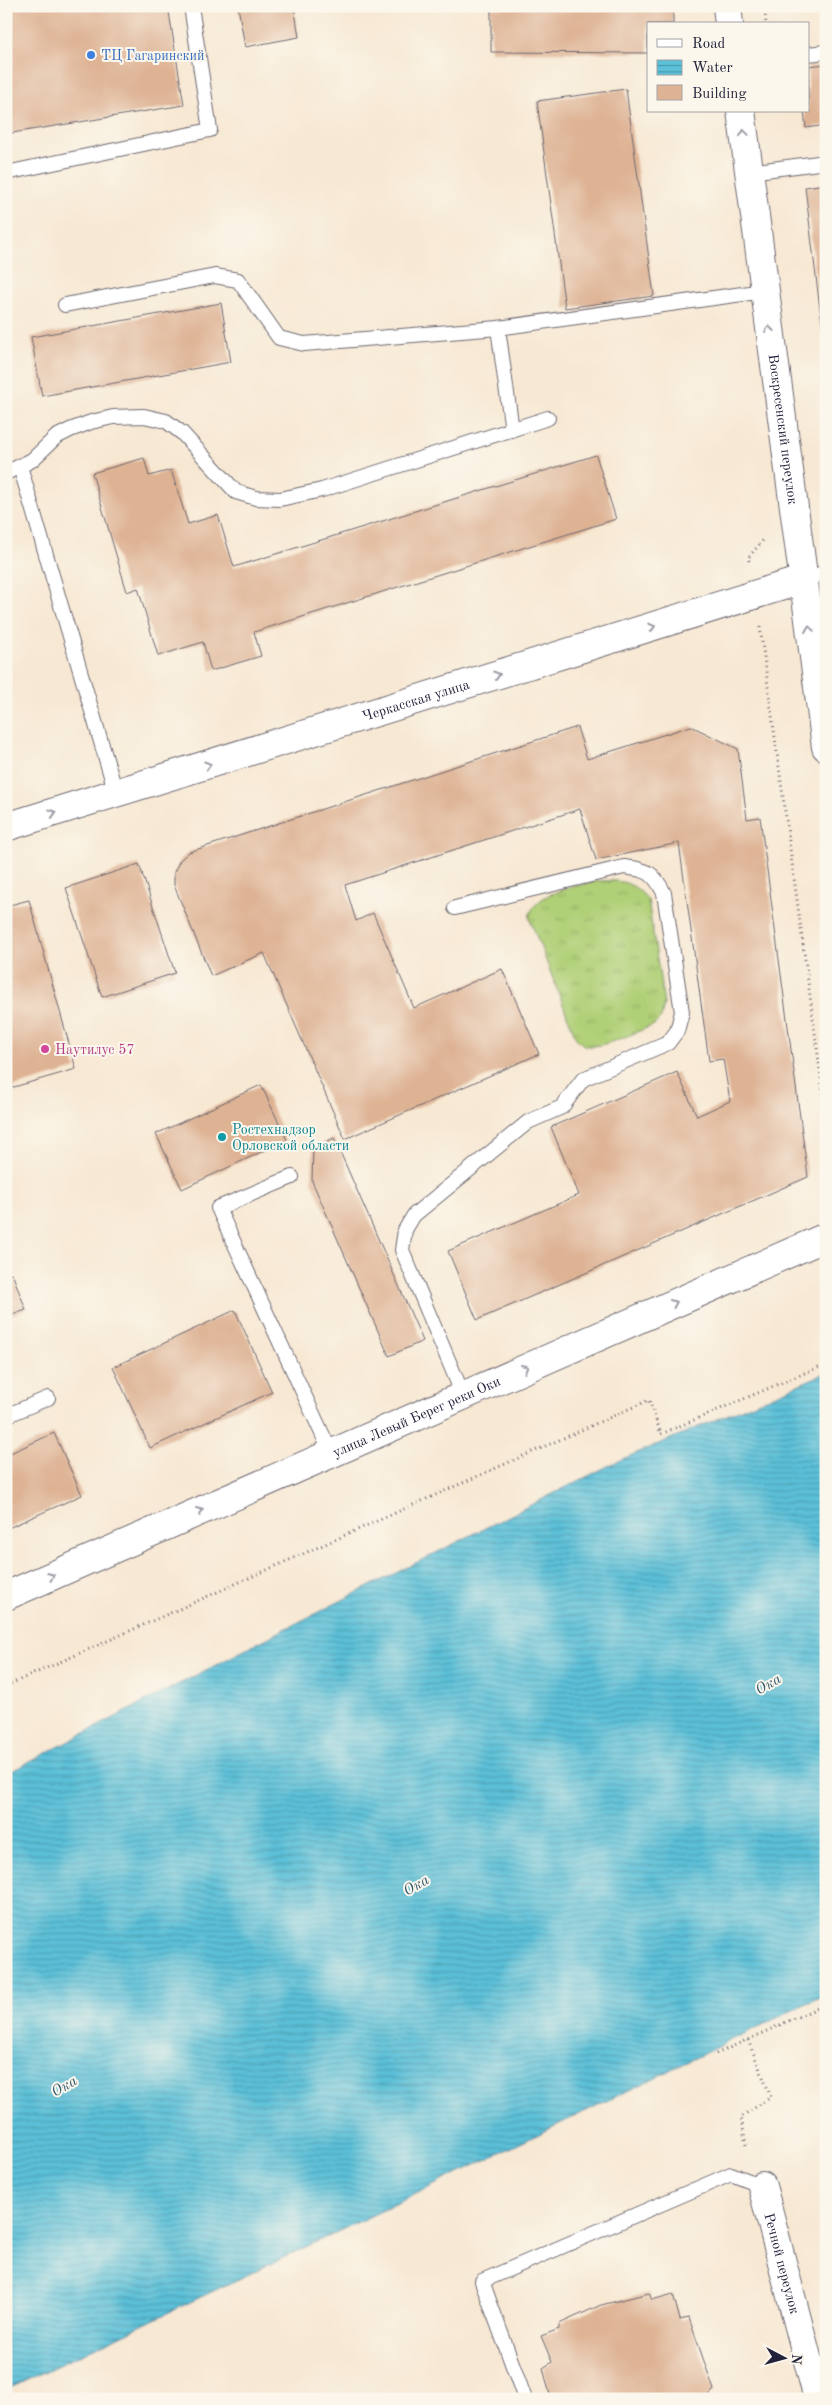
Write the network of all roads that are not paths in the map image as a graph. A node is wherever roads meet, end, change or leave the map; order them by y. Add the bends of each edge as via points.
1 (192, 6) edge
2 (727, 6) edge
3 (729, 22) edge
4 (826, 52) edge
5 (810, 54) edge
6 (741, 112) edge
7 (826, 162) edge
8 (749, 172) junction
9 (6, 173) edge
10 (764, 291) junction
11 (65, 305) dead end
12 (498, 328) junction
13 (548, 418) dead end
14 (512, 430) junction
15 (20, 466) junction
16 (6, 474) edge
17 (814, 576) edge
18 (826, 747) edge
19 (116, 794) junction
20 (6, 827) edge
21 (455, 908) dead end
22 (292, 1177) dead end
23 (826, 1237) edge
24 (463, 1395) junction
25 (48, 1398) dead end
26 (6, 1416) edge
27 (330, 1454) junction
28 (6, 1596) edge
29 (762, 2186) joint
30 (525, 2399) edge
31 (818, 2399) edge

1 - 9 lane via 210,130
2 - 3 street
4 - 5 lane
8 -> 6 street, Воскресенский переулок
7 - 8 lane
8 - 10 street, Воскресенский переулок
10 - 12 lane
17 -> 10 street, Воскресенский переулок
11 - 12 lane via 215,276 238,280 278,338 304,344
12 - 14 lane
13 - 14 lane
14 - 15 lane via 322,490 280,499 256,498 236,492 182,433 166,421 144,416 113,417 70,430
15 - 16 lane
15 - 19 lane
18 -> 17 street, Воскресенский переулок
19 -> 17 street, Черкасская улица
20 -> 19 street, Черкасская улица
21 - 24 lane via 624,867 642,870 656,877 664,893 682,1012 677,1031 668,1043 583,1079 562,1106 528,1122 414,1215 404,1230 402,1250
22 - 27 lane via 218,1208
24 -> 23 street, улица Левый Берег реки Оки
24 - 27 street, улица Левый Берег реки Оки
25 - 26 lane
28 -> 27 street, улица Левый Берег реки Оки
29 - 30 lane via 731,2174 482,2281
29 - 31 street, Речной переулок

